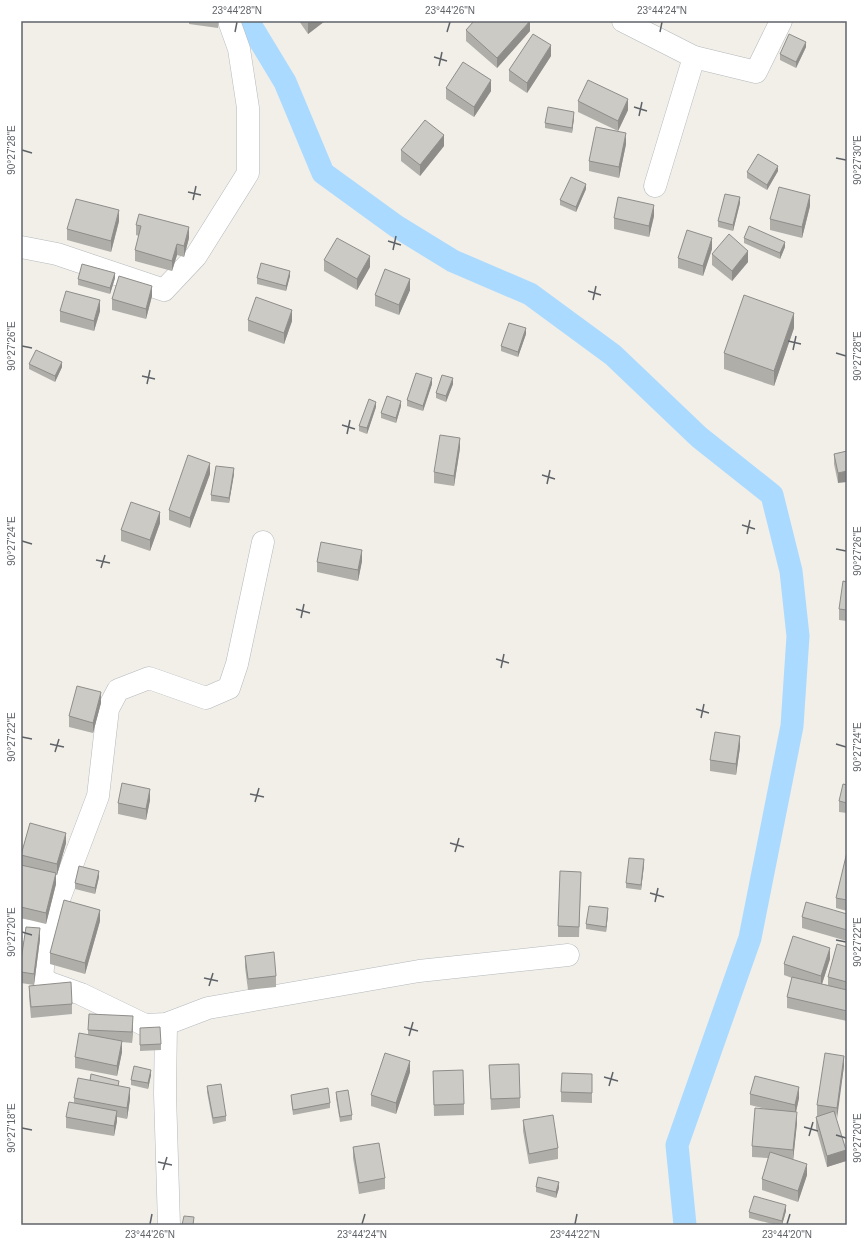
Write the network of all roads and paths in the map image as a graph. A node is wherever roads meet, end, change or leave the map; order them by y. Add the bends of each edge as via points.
1 (229, 21) edge
2 (623, 21) edge
3 (781, 21) edge
4 (694, 57) junction
5 (655, 186) dead end
6 (21, 247) edge
7 (263, 542) dead end
8 (21, 930) edge
9 (47, 931) junction
10 (568, 956) dead end
11 (166, 1024) junction
12 (169, 1225) edge

1 - 6 street via 239,49 248,108 248,173 196,256 164,290 57,254
2 - 4 street
3 - 4 street via 756,72
4 - 5 street
7 - 9 street via 237,664 229,688 206,698 149,678 118,690 108,708 98,796
8 - 9 street
9 - 11 street via 42,977 50,983 81,994 145,1025
10 - 11 street via 411,972 208,1008
11 - 12 street via 165,1094

